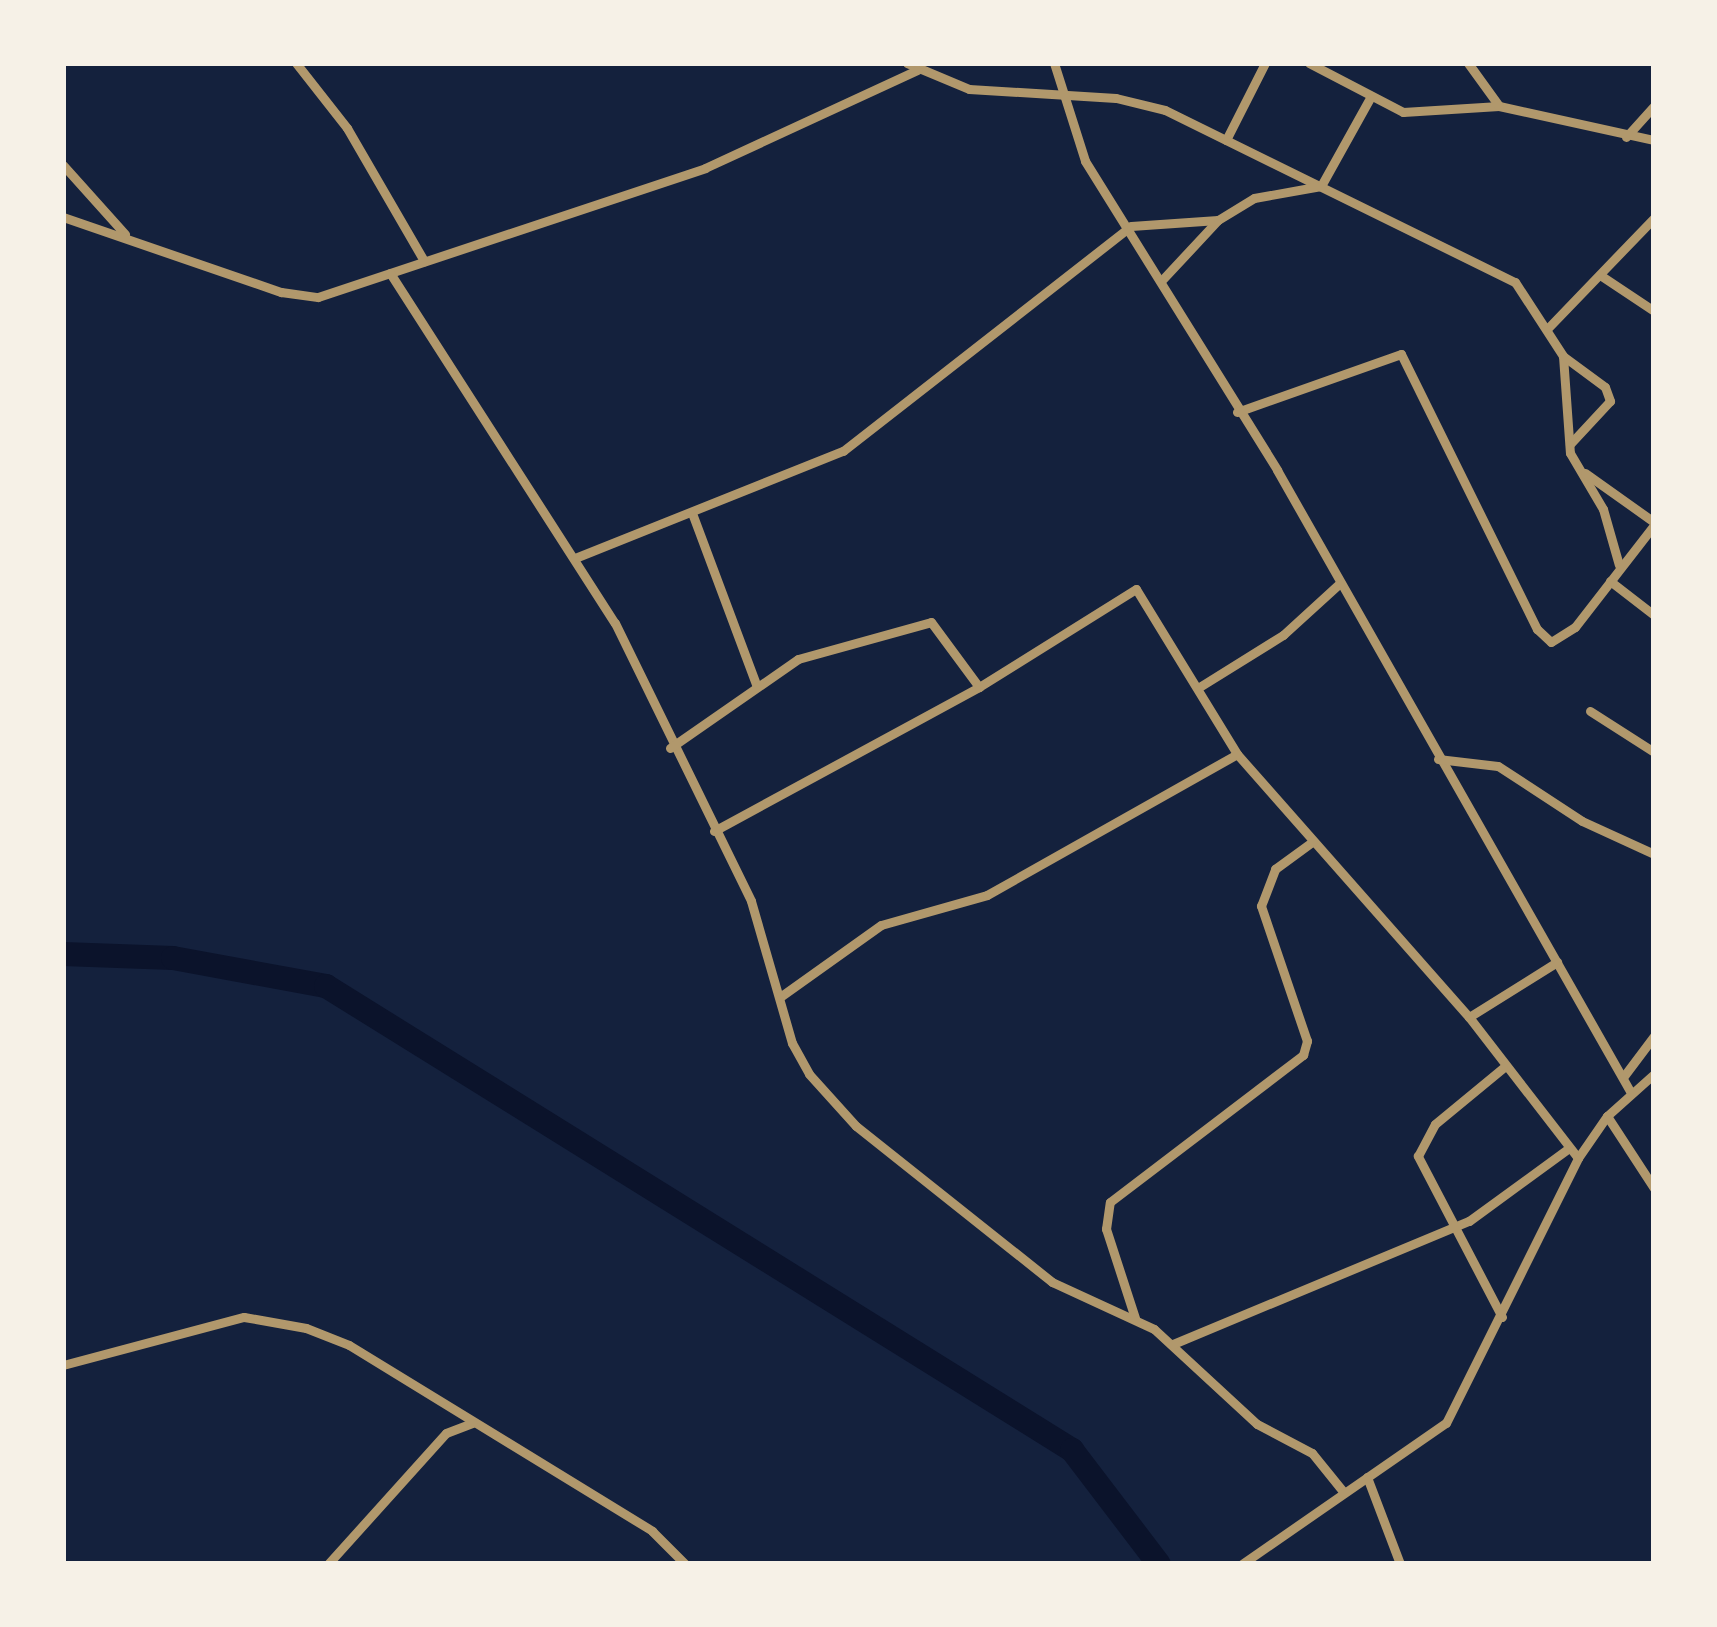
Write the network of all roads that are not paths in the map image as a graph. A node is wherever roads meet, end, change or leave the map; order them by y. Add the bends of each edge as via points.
1 (296, 63) edge
2 (1054, 63) edge
3 (1265, 63) edge
4 (1309, 63) edge
5 (1468, 63) edge
6 (912, 66) edge
7 (1370, 98) junction
8 (1060, 99) junction
9 (1499, 106) junction
10 (1654, 106) edge
11 (1626, 137) junction
12 (1226, 140) junction
13 (1654, 140) edge
14 (63, 165) edge
15 (1322, 185) junction
16 (63, 217) edge
17 (1654, 218) edge
18 (1218, 220) junction
19 (1130, 226) junction
20 (124, 234) junction
21 (424, 261) junction
22 (390, 273) junction
23 (1600, 274) junction
24 (1162, 280) junction
25 (1654, 311) edge
26 (1548, 328) junction
27 (1563, 356) junction
28 (1238, 412) junction
29 (1570, 444) junction
30 (1580, 470) junction
31 (692, 513) junction
32 (1654, 524) edge
33 (575, 558) junction
34 (1619, 565) junction
35 (1610, 581) junction
36 (1340, 584) junction
37 (1654, 615) edge
38 (755, 684) junction
39 (1201, 686) junction
40 (979, 687) junction
41 (1591, 711) dead end
42 (670, 748) junction
43 (1654, 752) edge
44 (1237, 754) junction
45 (1438, 759) junction
46 (714, 831) junction
47 (1312, 842) junction
48 (1654, 854) edge
49 (1557, 962) junction
50 (780, 997) junction
51 (1469, 1017) junction
52 (1654, 1036) edge
53 (1503, 1068) junction
54 (1654, 1074) edge
55 (1624, 1076) junction
56 (1631, 1093) junction
57 (1607, 1116) junction
58 (1569, 1148) junction
59 (1578, 1159) junction
60 (1654, 1188) edge
61 (1453, 1228) junction
62 (1502, 1317) junction
63 (1135, 1318) junction
64 (1173, 1344) junction
65 (63, 1365) edge
66 (472, 1423) junction
67 (1367, 1477) junction
68 (1342, 1490) junction
69 (328, 1564) edge
70 (685, 1564) edge
71 (1242, 1564) edge
72 (1400, 1564) edge

1 - 21 street via 347,128
2 - 8 street
3 - 12 street
4 - 7 street
5 - 9 street
6 - 8 street via 969,89
6 - 21 street via 705,168
7 - 9 street via 1427,114
7 - 15 street
8 - 12 street via 1138,102
8 - 19 street via 1085,161
9 - 11 street
10 - 11 street
11 - 13 street
12 - 15 street
14 - 20 street
15 - 18 street via 1254,198
15 - 26 street via 1514,282
16 - 20 street
17 - 23 street
18 - 19 street
18 - 24 street
19 - 24 street
19 - 31 street via 843,452
20 - 22 street via 281,292 318,297
21 - 22 street
22 - 33 street
23 - 25 street
23 - 26 street
24 - 28 street
26 - 27 street
27 - 29 street
27 - 29 street via 1605,386 1610,401
28 - 35 street via 1401,354 1543,637 1563,640
28 - 36 street
29 - 30 street
30 - 32 street
30 - 34 street via 1603,509
31 - 33 street
31 - 38 street
32 - 34 street
33 - 42 street via 615,623
34 - 35 street
35 - 37 street
36 - 39 street via 1283,635
36 - 45 street
38 - 40 street via 814,654 932,622
38 - 42 street
39 - 40 street via 1136,589
39 - 44 street
40 - 46 street
41 - 43 street
42 - 46 street
44 - 47 street
44 - 50 street via 987,895 881,925
45 - 48 street via 1498,766 1582,821
45 - 49 street
46 - 50 street via 751,901
47 - 51 street
47 - 63 street via 1275,869 1261,906 1301,1022 1304,1054 1110,1202 1106,1229
49 - 51 street
49 - 55 street
50 - 63 street via 809,1074 856,1126 1052,1282
51 - 53 street
52 - 55 street
53 - 58 street
53 - 61 street via 1423,1138 1423,1173
54 - 56 street
55 - 56 street
56 - 57 street
57 - 59 street
57 - 60 street
58 - 59 street
58 - 61 street via 1502,1202
59 - 62 street
61 - 62 street
61 - 64 street
62 - 67 street via 1446,1423 1422,1447
63 - 64 street
64 - 68 street via 1257,1424 1312,1453
65 - 66 street via 271,1318 350,1345
66 - 69 street via 446,1433
66 - 70 street via 652,1532
67 - 68 street
67 - 72 street
68 - 71 street

